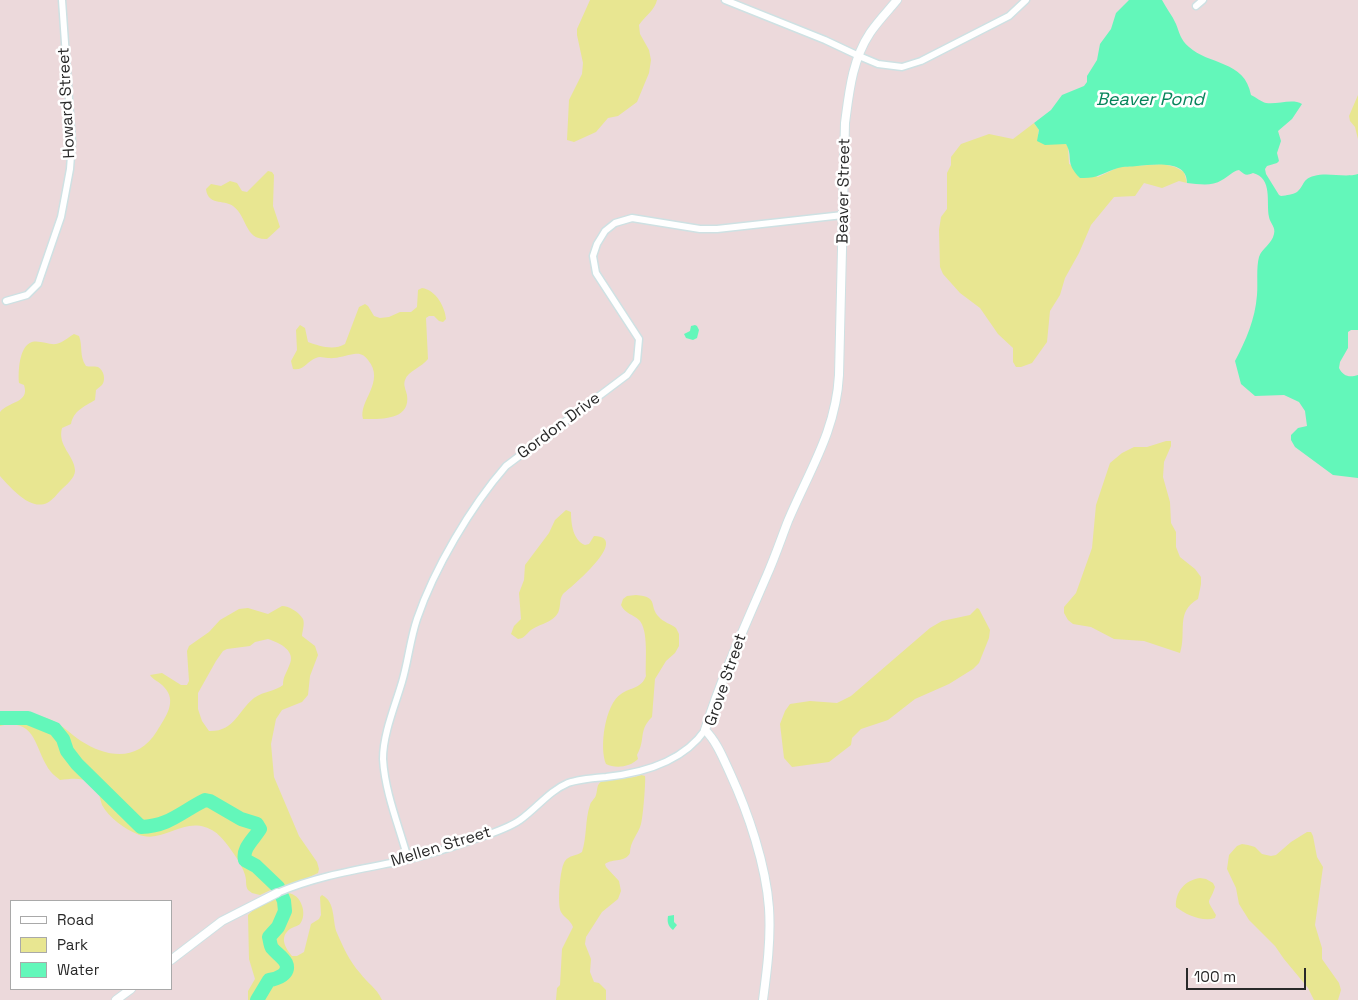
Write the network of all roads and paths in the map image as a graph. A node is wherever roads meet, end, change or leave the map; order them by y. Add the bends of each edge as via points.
1 (62, 0) edge
2 (725, 0) edge
3 (897, 0) edge
4 (1026, 0) edge
5 (1203, 0) edge
6 (1196, 6) dead end
7 (858, 56) junction
8 (843, 215) junction
9 (6, 301) dead end
10 (838, 395) joint
11 (705, 730) junction
12 (408, 859) junction
13 (280, 891) joint
14 (172, 959) edge
15 (131, 990) edge
16 (116, 1000) edge
17 (763, 1000) edge

1 - 9 street, Howard Street via 72,142 66,196 38,284 27,295
2 - 7 street
3 - 7 street, Beaver Street via 868,36
4 - 7 street via 1009,16 921,61 902,67 878,64
5 - 6 street
7 - 8 street, Beaver Street via 850,82 845,124
8 - 10 street, Beaver Street
8 - 12 street, Gordon Drive via 718,229 632,218 605,230 593,256 596,273 639,339 636,361 627,374 506,466 493,480 428,589 389,721 383,758 386,786
10 - 11 street, Grove Street via 827,435 730,660
11 - 12 street, Mellen Street via 688,750 660,765 567,784 510,826
11 - 17 street, Grove Street via 713,738 739,793 763,873 769,933
12 - 13 street, Mellen Street via 345,871
13 - 14 street, Mellen Street via 222,921
15 - 16 street

